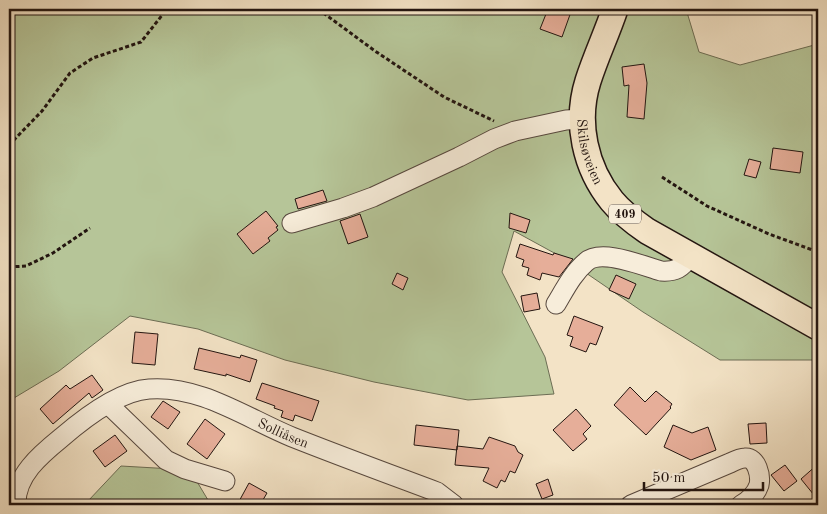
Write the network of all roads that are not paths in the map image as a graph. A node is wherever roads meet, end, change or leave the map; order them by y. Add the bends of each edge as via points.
1 (615, 9) edge
2 (582, 119) junction
3 (292, 223) dead end
4 (690, 256) junction
5 (556, 304) dead end
6 (818, 327) edge
7 (108, 404) junction
8 (225, 481) dead end
9 (16, 505) edge
10 (454, 505) edge
11 (631, 505) edge
12 (740, 505) edge

1 - 2 main road, Skilsøveien / 409 via 588,82
2 - 3 street via 515,131 373,197
2 - 4 main road, Skilsøveien / 409 via 585,148 596,178 612,201 646,231
4 - 5 street via 682,267 669,271 607,256 587,260
4 - 6 main road, Skilsøveien / 409
7 - 8 street via 166,460
7 - 9 street, Solliåsen via 48,448 20,483
7 - 10 street, Solliåsen via 132,392 149,389 176,390 212,400 291,436 437,492
11 - 12 street via 730,462 752,459 756,464 759,485 753,495

